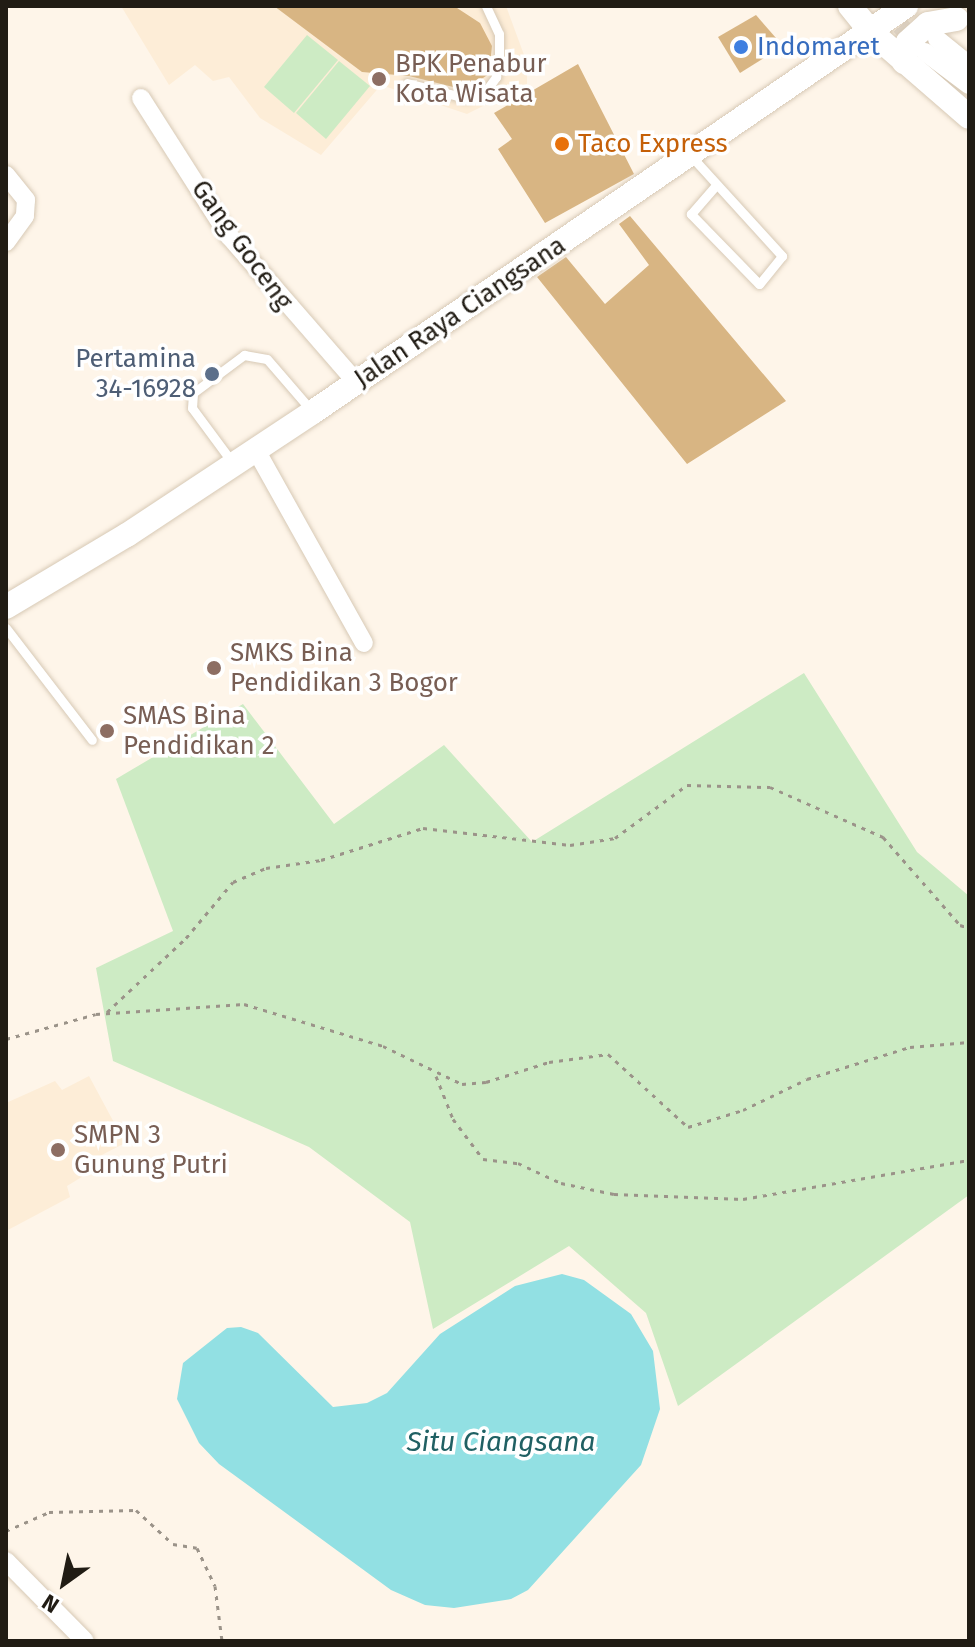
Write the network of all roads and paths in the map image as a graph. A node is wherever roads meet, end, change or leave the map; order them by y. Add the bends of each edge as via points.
1 (486, 6) edge
2 (850, 6) edge
3 (906, 6) edge
4 (956, 18) edge
5 (871, 32) junction
6 (922, 51) junction
7 (969, 65) edge
8 (407, 83) dead end
9 (969, 85) edge
10 (141, 98) dead end
11 (969, 117) edge
12 (692, 157) junction
13 (6, 175) edge
14 (716, 185) junction
15 (6, 242) edge
16 (356, 382) junction
17 (313, 412) junction
18 (256, 450) junction
19 (234, 465) junction
20 (6, 607) edge
21 (6, 628) edge
22 (364, 643) dead end
23 (92, 740) dead end
24 (969, 928) edge
25 (105, 1014) junction
26 (6, 1039) edge
27 (969, 1042) edge
28 (436, 1075) junction
29 (969, 1160) edge
30 (6, 1531) edge
31 (6, 1561) edge
32 (85, 1641) edge
33 (222, 1641) edge

1 - 8 lane via 499,34 496,77 488,88 466,98
2 - 5 main road
3 - 5 main road, Jalan Raya Ciangsana
4 - 6 main road via 928,24 908,42
5 - 6 main road
5 - 12 main road, Jalan Raya Ciangsana
6 - 7 street
6 - 9 street
6 - 11 main road
10 - 16 street, Gang Goceng via 229,236
12 - 14 lane
12 - 16 main road, Jalan Raya Ciangsana
13 - 15 street via 26,200 25,216
14 - 14 lane via 782,256 759,284 691,214
16 - 17 main road, Jalan Raya Ciangsana
17 - 18 main road, Jalan Raya Ciangsana
17 - 19 lane via 267,359 244,355 193,393 192,408
18 - 19 main road, Jalan Raya Ciangsana
18 - 22 street
19 - 20 main road, Jalan Raya Ciangsana
21 - 23 lane
24 - 25 path via 960,925 883,837 770,787 687,785 615,838 570,845 423,828 321,860 266,868 233,882 186,938
25 - 26 path
25 - 28 path via 244,1004 383,1046
27 - 28 path via 910,1047 807,1079 743,1110 688,1127 608,1054 549,1062 486,1082 462,1084
28 - 29 path via 453,1119 483,1159 518,1163 561,1183 614,1194 743,1199
30 - 33 path via 49,1512 136,1510 173,1544 197,1548 215,1586
31 - 32 street

